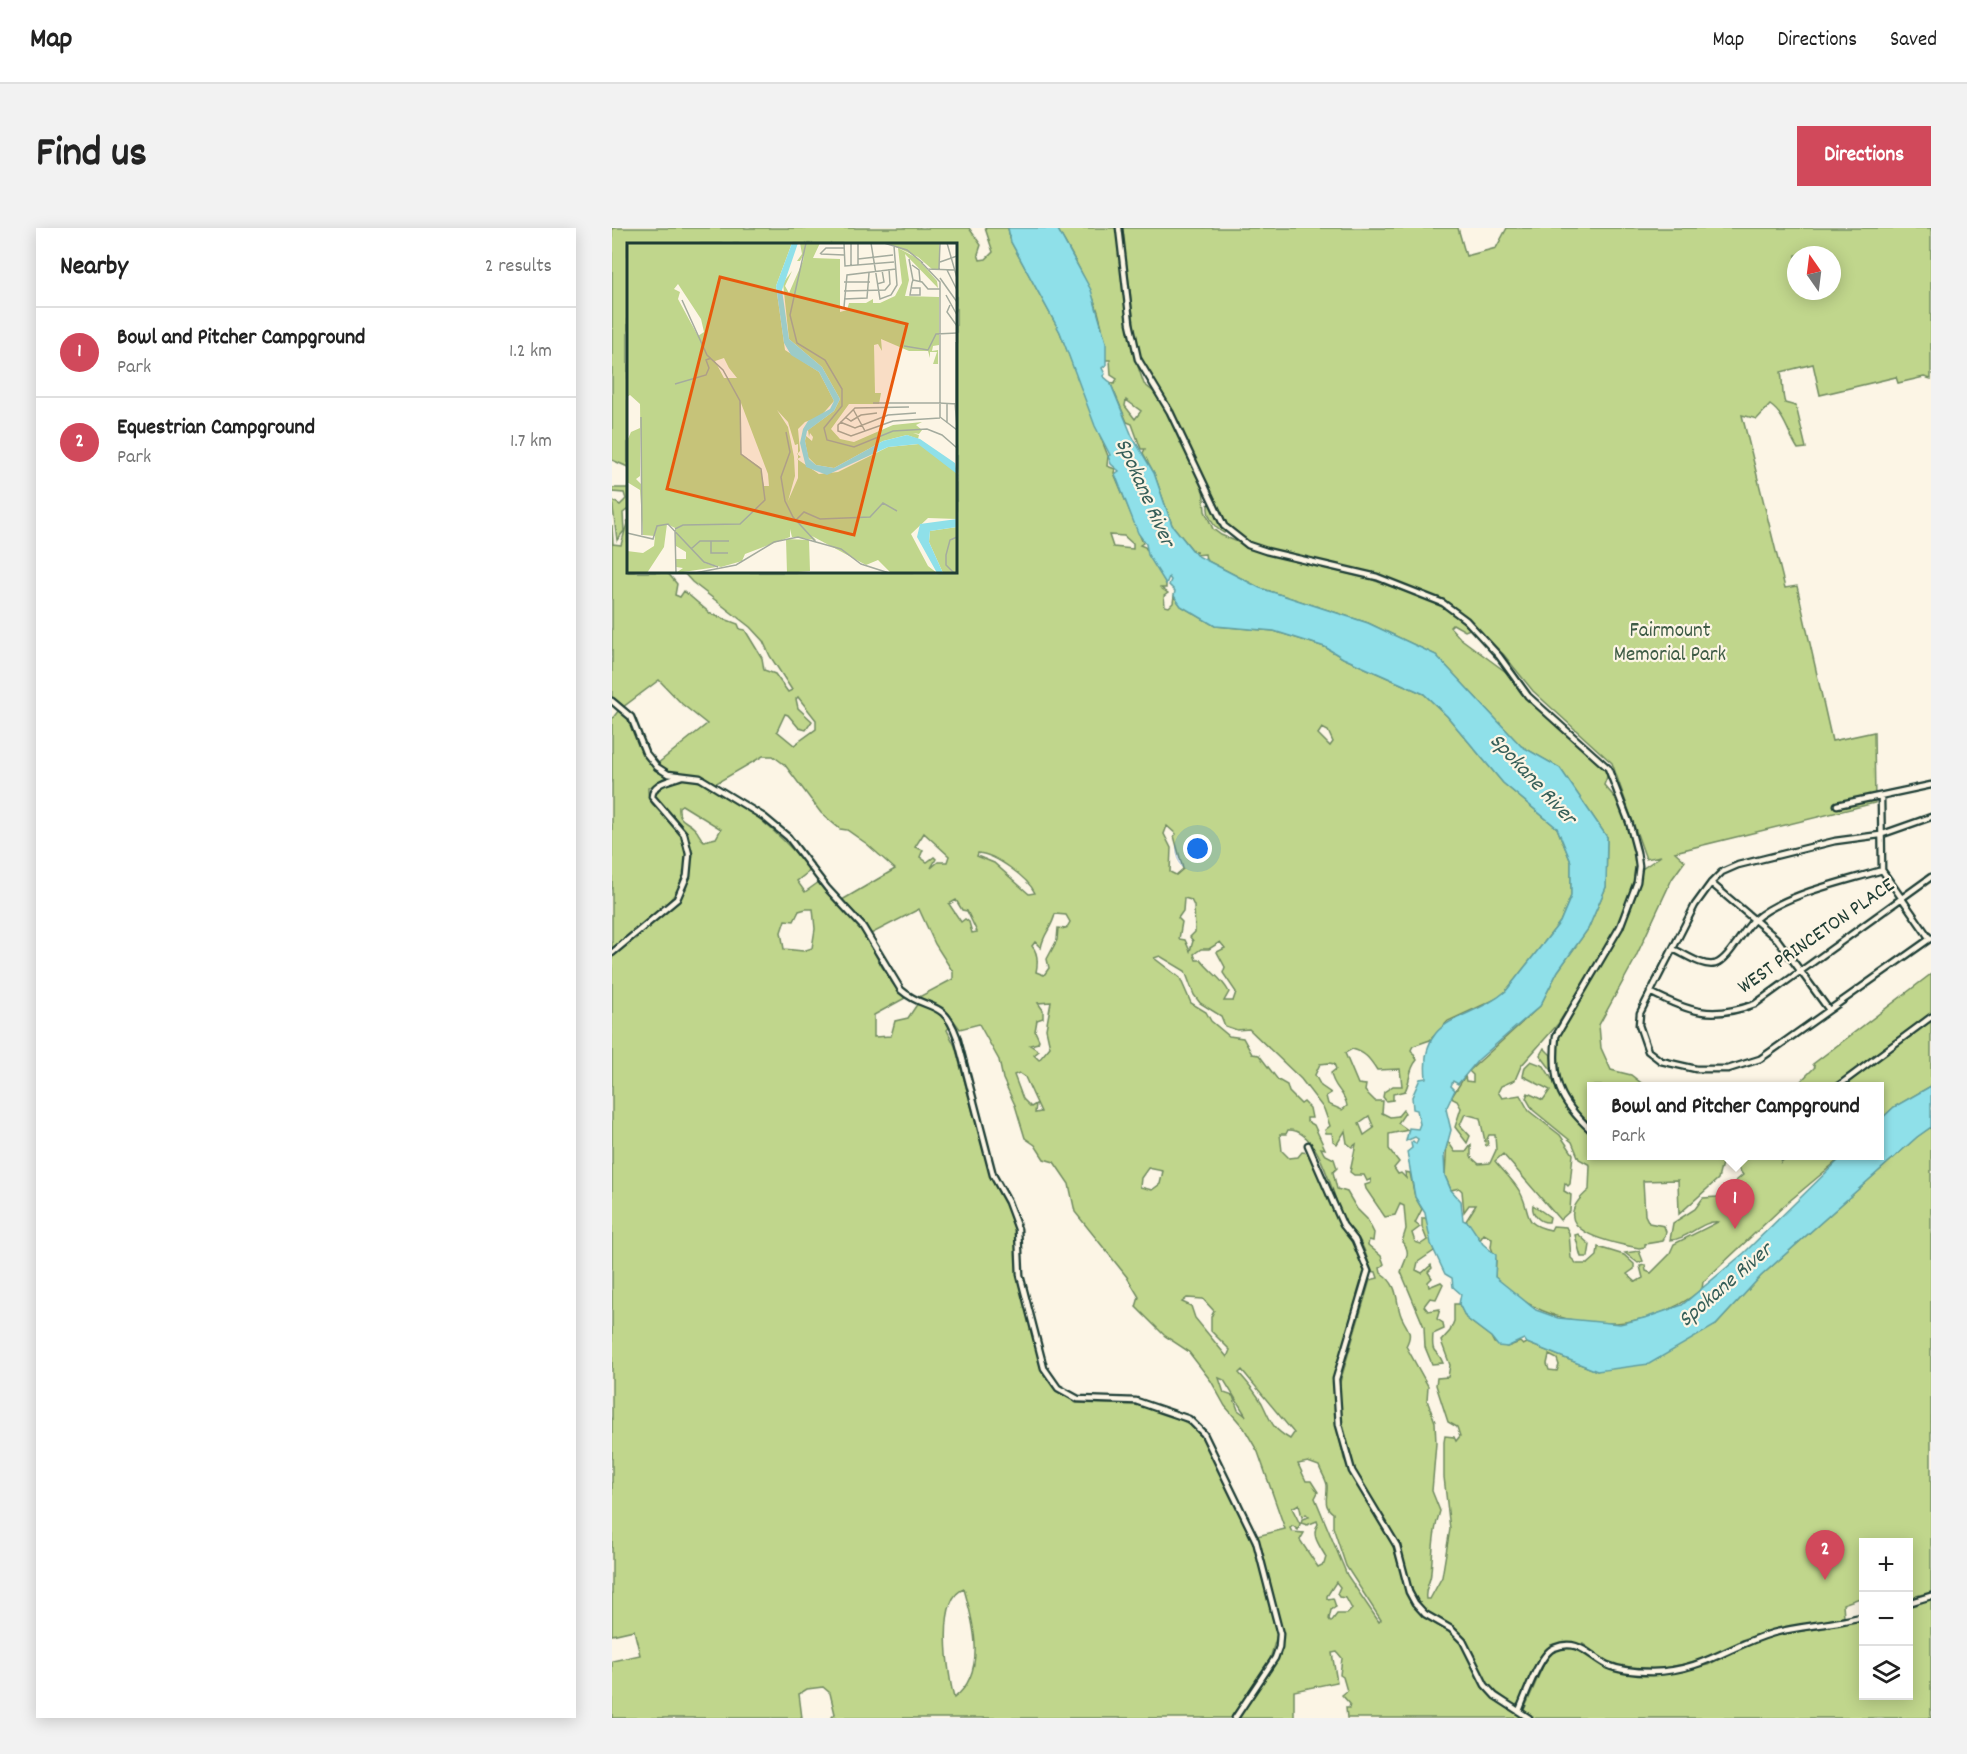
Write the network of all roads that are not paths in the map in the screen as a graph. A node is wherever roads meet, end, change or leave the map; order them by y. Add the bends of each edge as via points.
1 (1119, 228) edge
2 (612, 701) edge
3 (683, 776) junction
4 (1931, 786) edge
5 (1881, 797) junction
6 (1838, 805) dead end
7 (1931, 817) edge
8 (1880, 835) junction
9 (1882, 870) junction
10 (1931, 877) edge
11 (1711, 883) junction
12 (1901, 899) junction
13 (1755, 919) junction
14 (1930, 938) edge
15 (1673, 948) junction
16 (612, 953) edge
17 (1800, 971) junction
18 (1650, 992) junction
19 (1829, 1010) junction
20 (1931, 1017) edge
21 (1843, 1082) edge
22 (1587, 1127) edge
23 (1308, 1145) dead end
24 (1931, 1596) edge
25 (1913, 1601) edge
26 (1859, 1617) edge
27 (1519, 1711) junction
28 (1235, 1718) edge
29 (1529, 1718) edge

1 - 22 street via 1138,359 1170,412 1224,526 1257,548 1377,577 1443,603 1466,620 1499,656 1528,696 1608,768 1634,842 1639,866 1637,882 1620,927 1560,1029 1554,1056 1555,1077 1563,1099
2 - 3 street via 631,717 645,752 657,767 668,774
3 - 16 street via 657,784 652,797 675,822 688,845 684,888 664,912
3 - 28 street via 700,778 718,788 788,837 863,927 901,990 941,1009 953,1025 993,1175 1018,1229 1020,1275 1044,1368 1058,1388 1078,1399 1136,1401 1189,1419 1204,1434 1256,1541 1280,1634 1275,1658
4 - 5 street
5 - 6 street
5 - 8 street
7 - 8 street
8 - 9 street
8 - 11 street via 1835,841 1738,865 1722,872
9 - 12 street
9 - 13 street via 1784,903
10 - 12 street, WEST PRINCETON PLACE
11 - 13 street
11 - 15 street
12 - 14 street
12 - 17 street, WEST PRINCETON PLACE
13 - 15 street via 1728,955 1717,963 1703,963
13 - 17 street via 1777,939
14 - 19 street
15 - 18 street
17 - 18 street, WEST PRINCETON PLACE via 1755,1004 1734,1012 1689,1010
17 - 19 street
18 - 19 street via 1639,1025 1648,1051 1661,1061 1696,1069 1728,1069 1760,1059
20 - 21 street
23 - 27 street via 1368,1271 1336,1379 1339,1425 1348,1461 1397,1546 1415,1603 1463,1641 1485,1685
24 - 25 street
26 - 27 street via 1746,1641 1707,1662 1679,1670 1626,1671 1606,1664 1580,1646 1560,1646 1550,1649 1543,1658
27 - 29 street

